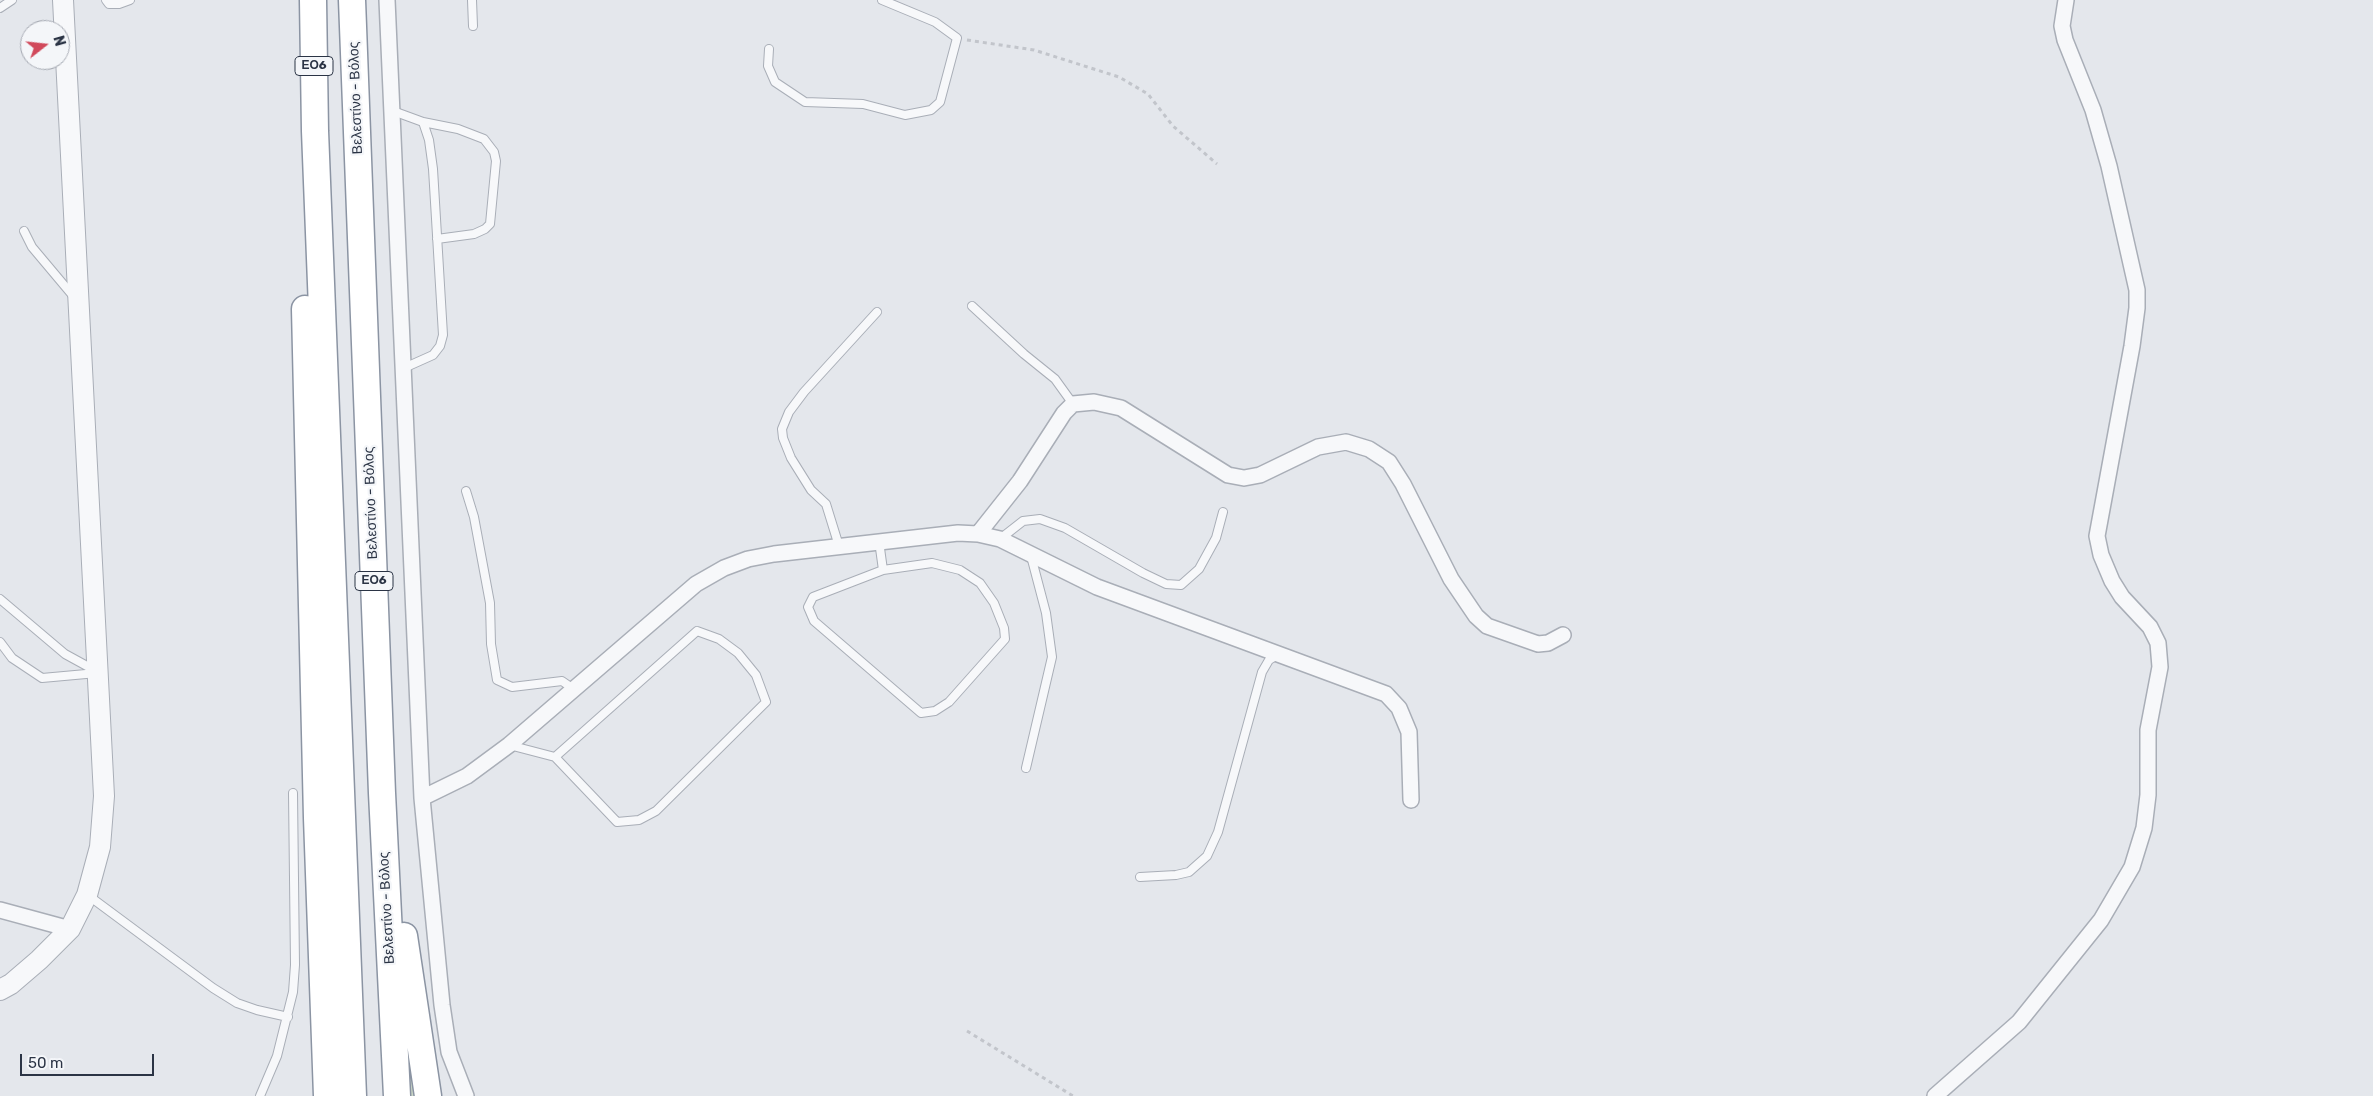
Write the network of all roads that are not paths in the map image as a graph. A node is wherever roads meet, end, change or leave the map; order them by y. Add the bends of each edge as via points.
1 (12, 0) edge
2 (62, 0) edge
3 (106, 0) edge
4 (130, 0) edge
5 (313, 0) edge
6 (352, 0) edge
7 (387, 0) edge
8 (472, 0) edge
9 (882, 0) edge
10 (2066, 0) edge
11 (0, 8) edge
12 (473, 26) dead end
13 (769, 49) dead end
14 (393, 111) junction
15 (422, 122) junction
16 (315, 132) junction
17 (24, 232) dead end
18 (437, 238) junction
19 (78, 303) junction
20 (972, 306) dead end
21 (877, 312) dead end
22 (404, 368) junction
23 (1073, 404) junction
24 (466, 491) dead end
25 (1223, 512) dead end
26 (978, 534) junction
27 (1000, 539) junction
28 (879, 541) junction
29 (839, 546) junction
30 (1031, 556) junction
31 (882, 570) junction
32 (0, 599) edge
33 (1563, 635) dead end
34 (0, 642) edge
35 (1277, 655) junction
36 (99, 672) junction
37 (575, 690) junction
38 (509, 745) junction
39 (555, 757) junction
40 (1026, 768) dead end
41 (293, 793) dead end
42 (382, 794) junction
43 (422, 798) junction
44 (1411, 800) dead end
45 (1140, 877) dead end
46 (87, 895) junction
47 (0, 910) edge
48 (70, 929) junction
49 (0, 990) edge
50 (288, 1017) junction
51 (260, 1096) edge
52 (327, 1096) edge
53 (353, 1096) edge
54 (397, 1096) edge
55 (428, 1096) edge
56 (466, 1096) edge
57 (1935, 1096) edge

1 - 11 lane
2 - 19 street
3 - 4 lane via 109,4
5 - 16 highway, ΕΟ6
6 - 42 highway, Βελεστίνο - Βόλος / ΕΟ6
7 - 14 street
8 - 12 lane
9 - 13 lane via 935,22 957,38 940,102 931,110 904,115 863,104 805,102 775,82 768,66
10 - 57 street via 2062,26 2065,40 2093,110 2137,290 2132,346 2097,536 2112,581 2150,627 2158,643 2160,667 2148,730 2148,795 2144,828 2132,868 2101,920 2019,1022
14 - 15 lane
14 - 22 street
15 - 18 lane via 429,140 433,169
15 - 18 lane via 484,139 494,152 496,161 490,224 474,234
16 - 52 highway via 309,188 304,317 316,818
16 - 53 highway, ΕΟ6
17 - 19 lane
18 - 22 lane via 443,334 440,346 433,355
19 - 36 street
20 - 23 lane via 1055,378
21 - 29 lane via 804,392 782,428 791,458 811,490 826,504
22 - 43 street
23 - 26 street via 1020,481
23 - 33 street via 1094,402 1120,408 1228,475 1244,478 1260,475 1330,443 1346,442 1369,449 1389,462 1451,579 1476,616 1487,626 1538,644
24 - 37 lane via 490,603 491,644 497,680 512,687 562,681
25 - 27 lane via 1216,538 1199,569 1181,585 1166,584 1066,528 1040,519 1023,520
26 - 27 street
26 - 28 street
27 - 30 street
28 - 29 street
28 - 31 lane
29 - 37 street via 774,554 724,568 696,584
30 - 35 street via 1097,587
30 - 40 lane via 1046,613 1052,657
31 - 31 lane via 813,597 808,612 814,621 921,713 935,711 949,702 1005,639 1004,628 994,603 980,583 960,570 932,563
32 - 36 lane via 65,654
34 - 36 lane via 18,662 42,678
35 - 44 street via 1375,688 1393,700 1404,716 1408,732
35 - 45 lane via 1269,660 1262,672 1218,832 1207,856 1189,872 1176,876
36 - 46 street via 104,796 100,847
37 - 38 street
38 - 39 lane
38 - 43 street via 467,776
39 - 39 lane via 617,822 639,820 656,811 766,702 762,688 738,652 719,639 697,631
41 - 50 lane via 295,965
42 - 54 highway, Βελεστίνο - Βόλος / ΕΟ6
42 - 55 highway
43 - 56 street via 449,1052
46 - 48 street
46 - 50 lane via 237,1003
47 - 48 street
48 - 49 street via 39,960
50 - 51 lane

